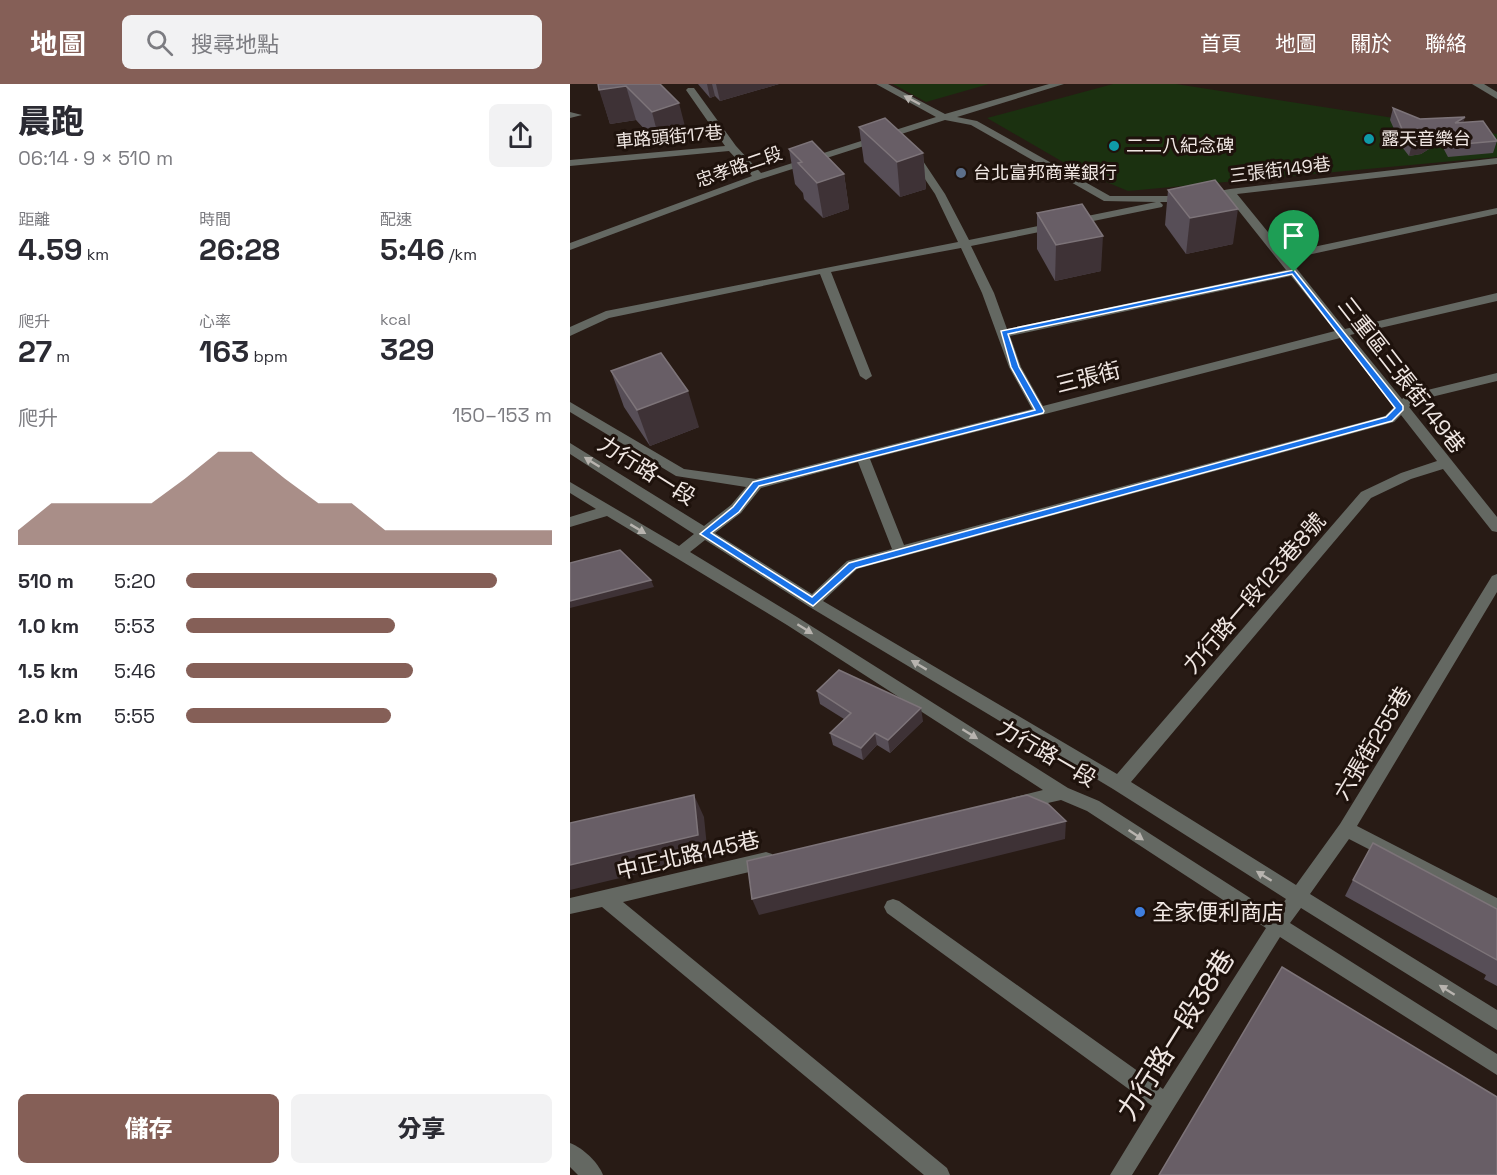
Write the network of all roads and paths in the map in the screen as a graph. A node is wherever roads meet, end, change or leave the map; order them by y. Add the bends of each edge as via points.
1 (881, 84) edge
2 (1059, 84) edge
3 (1477, 84) edge
4 (691, 90) dead end
5 (1497, 96) edge
6 (943, 117) junction
7 (898, 130) junction
8 (732, 148) junction
9 (1497, 162) edge
10 (570, 163) edge
11 (758, 176) junction
12 (1230, 192) junction
13 (1191, 199) junction
14 (1497, 211) edge
15 (965, 244) junction
16 (570, 247) edge
17 (1282, 257) junction
18 (824, 270) junction
19 (1294, 272) junction
20 (1497, 297) edge
21 (570, 332) edge
22 (1004, 333) junction
23 (1342, 333) junction
24 (866, 376) dead end
25 (1497, 377) edge
26 (570, 406) edge
27 (1400, 408) junction
28 (1040, 411) junction
29 (570, 448) edge
30 (862, 457) junction
31 (1445, 463) junction
32 (756, 484) junction
33 (570, 487) edge
34 (606, 511) junction
35 (570, 522) edge
36 (1497, 527) edge
37 (705, 534) junction
38 (900, 552) junction
39 (678, 554) junction
40 (1497, 580) edge
41 (813, 602) junction
42 (1119, 783) junction
43 (1062, 792) junction
44 (1005, 806) edge
45 (1346, 829) junction
46 (787, 855) edge
47 (604, 897) junction
48 (1298, 897) junction
49 (570, 906) edge
50 (893, 907) dead end
51 (1497, 907) edge
52 (1278, 925) junction
53 (1497, 1022) edge
54 (1497, 1065) edge
55 (1165, 1103) junction
56 (570, 1153) edge
57 (593, 1175) edge
58 (940, 1175) edge
59 (1120, 1175) edge

6 -> 1 street
2 - 6 street, 忠孝路二段
3 - 5 street
4 - 8 street
6 - 7 street, 忠孝路二段
6 - 13 street, 三張街149巷 via 974,123 1108,199
7 - 11 street, 忠孝路二段
7 - 15 street via 940,194
8 - 10 street, 車路頭街17巷
8 - 11 street, 車路頭街17巷
9 - 12 street, 三張街149巷
11 - 16 street, 忠孝路二段
12 - 13 street, 三張街149巷
12 - 17 street, 三重區三張街149巷
13 - 15 street
14 - 17 street
15 - 18 street
15 - 22 street
17 - 19 street, 三重區三張街149巷
18 - 21 street via 606,315
18 - 24 street
19 - 22 street
19 - 23 street, 三重區三張街149巷
20 - 23 street, 三張街
22 - 28 street via 1015,367
23 - 27 street, 三重區三張街149巷
23 - 28 street, 三張街
25 - 27 street via 1411,398
26 - 32 street via 681,473
27 - 31 street, 三重區三張街149巷
27 - 38 street via 1389,419
28 - 30 street, 三張街
37 -> 29 street, 力行路一段
30 - 32 street, 三張街
30 - 38 street
31 - 36 street, 三重區三張街149巷
31 - 42 street, 力行路一段123巷8號 via 1366,495
32 - 37 street via 736,509
33 - 34 street, 力行路一段
34 - 35 street
34 -> 39 street, 力行路一段
37 - 39 street
37 - 41 street, 力行路一段
38 - 41 street via 852,566
39 -> 43 street, 力行路一段 via 792,621
40 - 45 street, 六張街255巷
42 -> 41 street, 力行路一段
48 -> 42 street, 力行路一段
43 - 44 street
43 -> 52 street, 力行路一段 via 1093,806
45 - 48 street, 六張街255巷
45 - 51 street
46 - 47 street, 中正北路145巷
47 - 49 street, 中正北路145巷
47 - 58 street
48 - 52 street, 六張街255巷
53 -> 48 street, 力行路一段
50 - 55 street
52 - 54 street, 力行路一段
52 - 55 street, 力行路一段38巷
55 - 59 street, 力行路一段38巷
56 - 57 street

